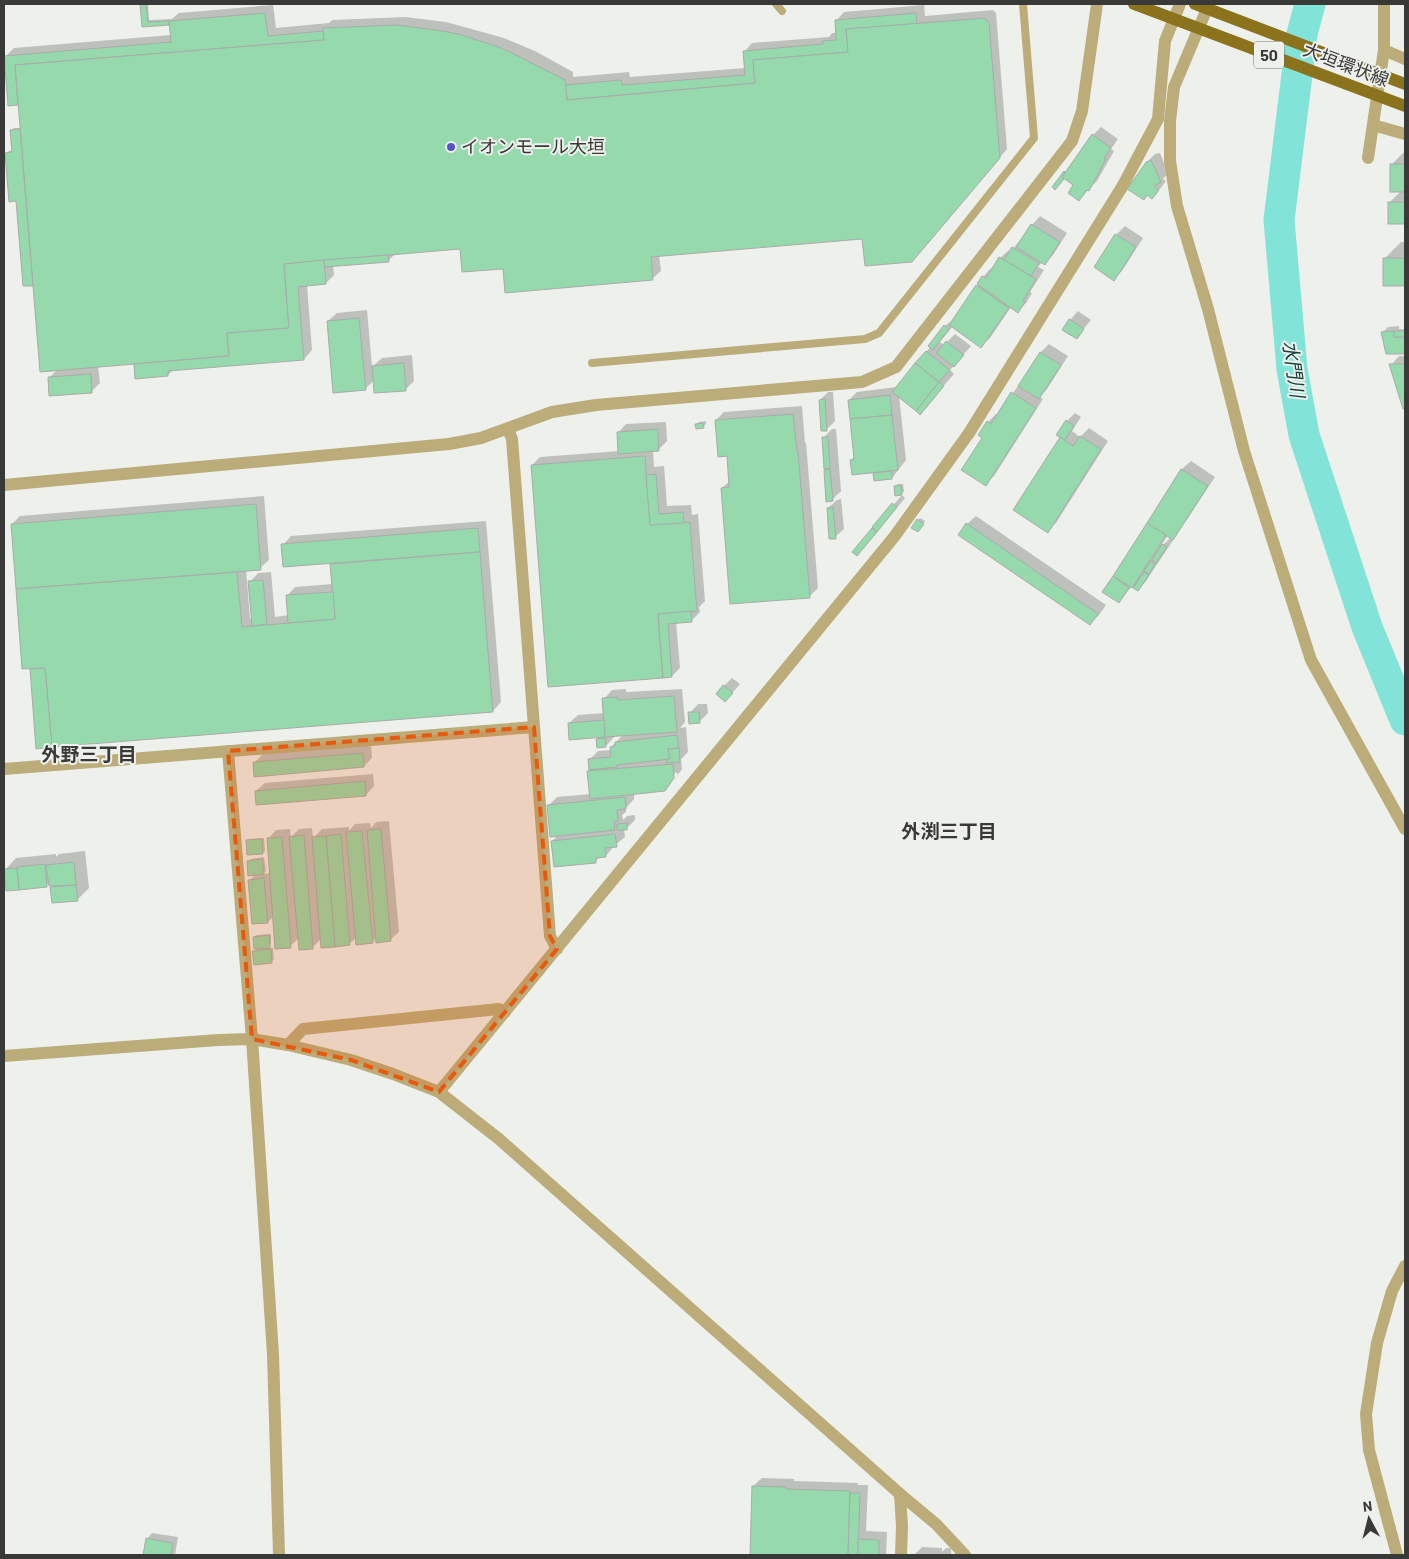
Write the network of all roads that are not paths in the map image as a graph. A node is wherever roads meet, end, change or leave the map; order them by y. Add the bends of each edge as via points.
1 (776, 4) edge
2 (1024, 4) edge
3 (1097, 4) edge
4 (1134, 4) edge
5 (1180, 4) edge
6 (1195, 4) edge
7 (1209, 4) edge
8 (1384, 4) edge
9 (782, 11) dead end
10 (1384, 50) junction
11 (1405, 59) edge
12 (1405, 84) edge
13 (1405, 106) edge
14 (1164, 120) junction
15 (1373, 125) junction
16 (1405, 134) edge
17 (1368, 158) dead end
18 (592, 363) dead end
19 (508, 429) junction
20 (4, 485) edge
21 (534, 727) junction
22 (228, 751) junction
23 (4, 770) edge
24 (1405, 828) edge
25 (557, 949) junction
26 (505, 1012) junction
27 (252, 1038) junction
28 (288, 1045) junction
29 (4, 1056) edge
30 (439, 1092) junction
31 (1405, 1266) edge
32 (900, 1494) junction
33 (279, 1555) edge
34 (901, 1555) edge
35 (965, 1555) edge
36 (1396, 1555) edge

1 - 9 lane
2 - 18 lane via 1034,138 879,332 865,339
3 - 19 street via 1082,111 1072,141 896,367 862,382 596,405 552,412
4 - 13 main road, 大垣環状線 / 50, bridge
5 - 14 street via 1165,41
6 - 12 main road, 大垣環状線 / 50, bridge
7 - 14 street via 1174,87
8 - 10 street
10 - 11 street
10 - 15 street
14 - 24 street via 1177,206 1208,309 1244,451 1311,660
14 - 25 street via 969,433 894,537
15 - 16 street
15 - 17 street
19 - 20 street via 449,444
19 - 21 street via 512,439
21 - 22 street
21 - 25 street via 550,936
22 - 23 street
22 - 27 street
25 - 26 street
26 - 28 street via 499,1009 303,1029
26 - 30 street
27 - 28 street
27 - 29 street
27 - 33 street via 273,1354
28 - 30 street via 351,1060
30 - 32 street via 499,1138
31 - 36 street via 1392,1291 1377,1343 1366,1414 1368,1450
32 - 34 street
32 - 35 street via 936,1524

